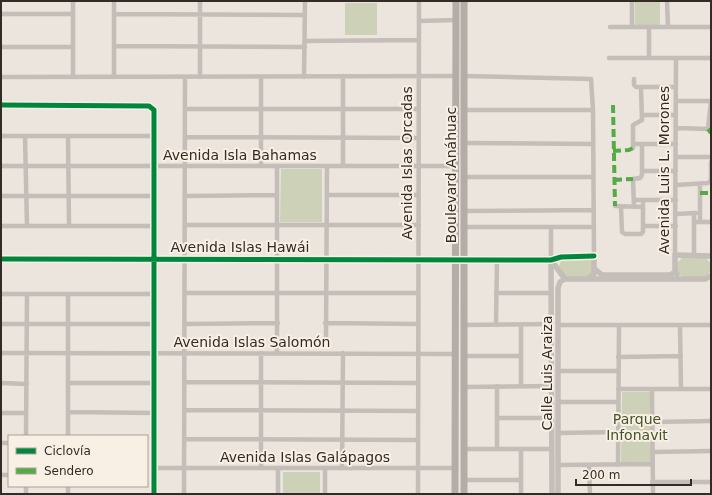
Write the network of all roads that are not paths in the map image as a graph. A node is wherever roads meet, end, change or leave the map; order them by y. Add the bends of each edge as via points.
1 (73, 1) edge
2 (114, 1) edge
3 (200, 1) edge
4 (305, 1) edge
5 (418, 1) edge
6 (456, 1) edge
7 (464, 1) edge
8 (632, 1) edge
9 (667, 1) edge
10 (1, 14) edge
11 (73, 14) junction
12 (114, 14) junction
13 (200, 14) junction
14 (305, 15) junction
15 (456, 20) junction
16 (419, 21) junction
17 (610, 27) dead end
18 (632, 27) junction
19 (650, 27) junction
20 (668, 27) junction
21 (711, 27) edge
22 (419, 40) junction
23 (305, 41) junction
24 (73, 46) junction
25 (114, 46) junction
26 (200, 46) junction
27 (1, 47) edge
28 (305, 47) junction
29 (609, 58) dead end
30 (649, 58) junction
31 (676, 58) junction
32 (711, 58) edge
33 (343, 76) junction
34 (418, 76) junction
35 (456, 76) junction
36 (464, 76) junction
37 (73, 77) junction
38 (114, 77) junction
39 (185, 77) junction
40 (200, 77) junction
41 (261, 77) junction
42 (304, 77) junction
43 (1, 78) edge
44 (634, 79) dead end
45 (676, 87) junction
46 (641, 88) junction
47 (676, 101) junction
48 (711, 101) edge
49 (1, 105) edge
50 (711, 106) edge
51 (261, 108) junction
52 (343, 108) junction
53 (185, 109) junction
54 (418, 109) junction
55 (464, 110) junction
56 (593, 110) junction
57 (676, 115) junction
58 (642, 117) junction
59 (676, 128) junction
60 (1, 136) edge
61 (25, 136) junction
62 (68, 136) junction
63 (154, 136) junction
64 (185, 137) junction
65 (261, 137) junction
66 (343, 138) junction
67 (418, 138) junction
68 (464, 143) junction
69 (592, 144) junction
70 (642, 144) junction
71 (676, 144) junction
72 (676, 157) junction
73 (711, 157) edge
74 (711, 162) edge
75 (1, 166) edge
76 (26, 166) junction
77 (68, 166) junction
78 (185, 166) junction
79 (261, 166) junction
80 (277, 166) junction
81 (327, 166) junction
82 (343, 166) junction
83 (418, 166) junction
84 (455, 166) junction
85 (154, 167) junction
86 (642, 171) junction
87 (676, 171) junction
88 (592, 176) junction
89 (463, 177) junction
90 (676, 185) junction
91 (700, 185) junction
92 (277, 195) junction
93 (327, 195) junction
94 (418, 195) junction
95 (1, 196) edge
96 (26, 196) junction
97 (69, 196) junction
98 (154, 196) junction
99 (185, 196) junction
100 (634, 200) junction
101 (643, 200) junction
102 (676, 200) junction
103 (615, 206) dead end
104 (621, 207) junction
105 (634, 207) junction
106 (643, 207) junction
107 (593, 210) junction
108 (463, 211) junction
109 (694, 213) junction
110 (700, 213) junction
111 (676, 214) junction
112 (694, 222) junction
113 (700, 222) junction
114 (711, 222) edge
115 (278, 224) junction
116 (325, 224) junction
117 (69, 225) junction
118 (185, 225) junction
119 (419, 225) junction
120 (1, 226) edge
121 (27, 226) junction
122 (154, 226) junction
123 (643, 226) junction
124 (676, 226) junction
125 (463, 227) junction
126 (593, 227) junction
127 (551, 228) junction
128 (675, 255) junction
129 (694, 255) junction
130 (594, 256) junction
131 (711, 256) edge
132 (1, 259) edge
133 (154, 259) junction
134 (185, 259) junction
135 (278, 259) junction
136 (326, 259) junction
137 (418, 260) junction
138 (455, 260) junction
139 (463, 260) junction
140 (497, 260) junction
141 (551, 260) junction
142 (595, 269) junction
143 (675, 272) junction
144 (708, 277) edge
145 (587, 279) junction
146 (680, 279) junction
147 (565, 280) junction
148 (711, 284) edge
149 (185, 293) junction
150 (418, 293) junction
151 (496, 293) junction
152 (551, 293) junction
153 (1, 294) edge
154 (27, 294) junction
155 (68, 294) junction
156 (154, 294) junction
157 (278, 294) junction
158 (325, 294) junction
159 (278, 323) junction
160 (325, 323) junction
161 (1, 324) edge
162 (27, 324) junction
163 (68, 324) junction
164 (154, 324) junction
165 (185, 324) junction
166 (418, 324) junction
167 (551, 324) junction
168 (462, 325) junction
169 (496, 325) junction
170 (521, 325) junction
171 (558, 325) junction
172 (619, 325) junction
173 (680, 325) junction
174 (711, 325) edge
175 (326, 338) dead end
176 (551, 342) junction
177 (558, 342) junction
178 (1, 353) edge
179 (26, 353) junction
180 (68, 353) junction
181 (154, 353) junction
182 (185, 353) junction
183 (261, 353) junction
184 (278, 353) junction
185 (343, 353) junction
186 (418, 354) junction
187 (455, 354) junction
188 (463, 356) junction
189 (521, 356) junction
190 (680, 356) junction
191 (618, 357) junction
192 (558, 371) junction
193 (618, 371) junction
194 (185, 382) junction
195 (261, 382) junction
196 (342, 382) junction
197 (1, 383) edge
198 (68, 383) junction
199 (154, 383) junction
200 (418, 383) junction
201 (26, 384) junction
202 (497, 386) junction
203 (521, 386) junction
204 (552, 386) junction
205 (463, 387) junction
206 (618, 389) junction
207 (680, 389) junction
208 (711, 389) edge
209 (652, 390) junction
210 (558, 402) junction
211 (618, 402) junction
212 (185, 410) junction
213 (261, 410) junction
214 (342, 410) junction
215 (418, 411) junction
216 (68, 412) junction
217 (1, 413) edge
218 (26, 413) junction
219 (154, 413) junction
220 (497, 418) junction
221 (552, 418) junction
222 (711, 421) edge
223 (652, 422) junction
224 (559, 432) junction
225 (618, 432) junction
226 (26, 435) edge
227 (68, 435) edge
228 (185, 439) junction
229 (261, 439) junction
230 (342, 440) junction
231 (418, 440) junction
232 (148, 442) edge
233 (154, 442) junction
234 (463, 449) junction
235 (497, 449) junction
236 (521, 449) junction
237 (552, 449) junction
238 (711, 451) edge
239 (652, 452) junction
240 (652, 464) junction
241 (558, 465) junction
242 (589, 465) junction
243 (618, 465) junction
244 (154, 468) junction
245 (184, 468) junction
246 (261, 468) junction
247 (278, 468) junction
248 (325, 468) junction
249 (342, 468) junction
250 (418, 468) junction
251 (456, 468) junction
252 (148, 475) edge
253 (154, 475) junction
254 (463, 480) junction
255 (521, 480) junction
256 (652, 482) junction
257 (711, 482) edge
258 (154, 494) edge
259 (184, 494) edge
260 (278, 494) edge
261 (325, 494) edge
262 (418, 494) edge
263 (456, 494) edge
264 (464, 494) edge
265 (521, 494) edge
266 (552, 494) edge
267 (558, 494) edge
268 (590, 494) edge
269 (652, 494) edge

1 - 11 street
2 - 12 street
3 - 13 street
4 - 14 street
5 - 16 street, Avenida Islas Orcadas
6 - 15 main road, Boulevard Anáhuac
7 - 36 main road, Boulevard Anáhuac
8 - 18 street
9 - 20 street
10 - 11 street
11 - 24 street
12 - 13 street
12 - 25 street
13 - 14 street
13 - 26 street
14 - 23 street
15 - 16 street
15 - 35 main road, Boulevard Anáhuac
16 - 22 street, Avenida Islas Orcadas
17 - 18 street
18 - 19 street
19 - 20 street
19 - 30 street
20 - 21 street
22 - 23 street
22 - 34 street, Avenida Islas Orcadas
23 - 28 street
24 - 27 street
24 - 37 street
25 - 26 street
25 - 38 street
26 - 28 street
26 - 40 street
28 - 42 street
29 - 30 street
30 - 31 street
31 - 32 street
31 - 45 street, Avenida Luis L. Morones
33 - 34 street
33 - 42 street
33 - 52 street
34 - 35 street
34 - 54 street, Avenida Islas Orcadas
35 - 84 main road, Boulevard Anáhuac
36 - 55 main road, Boulevard Anáhuac
36 - 56 street via 591,79
37 - 38 street
37 - 43 street
38 - 39 street
39 - 40 street
39 - 53 street
40 - 41 street
41 - 42 street
41 - 51 street
44 - 46 street via 634,87
45 - 46 street
45 - 47 street, Avenida Luis L. Morones
46 - 58 street
47 - 48 street
47 - 57 street, Avenida Luis L. Morones
48 - 50 street
49 - 63 street via 151,106 154,110
50 - 59 street via 708,129
51 - 52 street
51 - 53 street
51 - 65 street
52 - 54 street
52 - 66 street
53 - 64 street
54 - 67 street, Avenida Islas Orcadas
55 - 56 street
55 - 68 main road, Boulevard Anáhuac
56 - 69 street
57 - 58 street
57 - 59 street, Avenida Luis L. Morones
58 - 70 street via 632,126 633,146
59 - 71 street, Avenida Luis L. Morones
60 - 61 street
61 - 62 street
61 - 76 street
62 - 63 street
62 - 77 street
63 - 85 street
64 - 65 street
64 - 78 street
65 - 66 street
65 - 79 street
66 - 67 street
66 - 82 street
67 - 83 street, Avenida Islas Orcadas
68 - 69 street
68 - 89 main road, Boulevard Anáhuac
69 - 88 street
70 - 71 street
70 - 86 street
71 - 72 street, Avenida Luis L. Morones
72 - 73 street
72 - 87 street, Avenida Luis L. Morones
74 - 91 street via 709,183
75 - 76 street, Avenida Isla Bahamas
76 - 77 street, Avenida Isla Bahamas
76 - 96 street
77 - 85 street, Avenida Isla Bahamas
77 - 97 street
78 - 79 street, Avenida Isla Bahamas
78 - 85 street, Avenida Isla Bahamas
78 - 99 street
79 - 80 street, Avenida Isla Bahamas
80 - 81 street, Avenida Isla Bahamas
80 - 92 street
81 - 82 street, Avenida Isla Bahamas
81 - 93 street
82 - 83 street, Avenida Isla Bahamas
83 - 84 street, Avenida Isla Bahamas
83 - 94 street, Avenida Islas Orcadas
84 - 138 main road, Boulevard Anáhuac
85 - 98 street
86 - 87 street
86 - 100 street via 642,177 633,179
87 - 90 street, Avenida Luis L. Morones
88 - 89 street
88 - 107 street
89 - 108 main road, Boulevard Anáhuac
90 - 91 street
90 - 102 street, Avenida Luis L. Morones
91 - 110 street
92 - 99 street
92 - 115 street
93 - 94 street
93 - 116 street
94 - 119 street, Avenida Islas Orcadas
95 - 96 street
96 - 97 street
96 - 121 street
97 - 98 street
97 - 117 street
98 - 122 street
99 - 118 street
100 - 101 street
100 - 105 street
101 - 102 street
101 - 106 street
102 - 111 street, Avenida Luis L. Morones
103 - 104 street
104 - 105 street
104 - 123 street via 622,233 641,234
105 - 106 street
106 - 123 street
107 - 108 street
107 - 126 street
108 - 125 main road, Boulevard Anáhuac
109 - 110 street
109 - 111 street
109 - 112 street
110 - 113 street
111 - 124 street, Avenida Luis L. Morones
112 - 113 street
112 - 129 street
113 - 114 street
115 - 116 street
115 - 118 street
115 - 135 street
116 - 119 street
116 - 136 street
117 - 121 street
117 - 122 street
118 - 134 street
119 - 137 street, Avenida Islas Orcadas
120 - 121 street
122 - 133 street
123 - 124 street
124 - 128 street, Avenida Luis L. Morones
125 - 127 street
125 - 139 main road, Boulevard Anáhuac
126 - 127 street
126 - 130 street
127 - 141 street, Calle Luis Araiza
128 - 129 street
128 - 143 street, Avenida Luis L. Morones
129 - 131 street
130 - 141 street, Avenida Islas Hawái via 561,257
130 - 142 street
132 - 133 street, Avenida Islas Hawái
133 - 134 street, Avenida Islas Hawái
133 - 156 street
134 - 135 street, Avenida Islas Hawái
134 - 149 street
135 - 136 street, Avenida Islas Hawái
135 - 157 street
136 - 137 street, Avenida Islas Hawái
136 - 158 street
137 - 138 street, Avenida Islas Hawái
137 - 150 street, Avenida Islas Orcadas
138 - 139 street, Avenida Islas Hawái
138 - 187 main road, Boulevard Anáhuac
139 - 140 street, Avenida Islas Hawái
139 - 168 main road, Boulevard Anáhuac
140 - 141 street, Avenida Islas Hawái
140 - 151 street
141 - 147 street
141 - 152 street, Calle Luis Araiza
142 - 143 street via 602,275 670,275
142 - 145 street via 593,275
143 - 146 street, Avenida Luis L. Morones
144 - 146 street
144 - 148 street
145 - 146 street
145 - 147 street
147 - 171 street, Calle Luis Araiza via 560,282 558,288
149 - 157 street
149 - 165 street
150 - 158 street
150 - 166 street, Avenida Islas Orcadas
151 - 152 street
151 - 169 street
152 - 167 street, Calle Luis Araiza
153 - 154 street
154 - 155 street
154 - 162 street
155 - 156 street
155 - 163 street
156 - 164 street
157 - 158 street
157 - 159 street
158 - 160 street
159 - 165 street
159 - 184 street
160 - 166 street
160 - 175 street
161 - 162 street
162 - 163 street
162 - 179 street
163 - 164 street
163 - 180 street
164 - 181 street
165 - 182 street
166 - 186 street, Avenida Islas Orcadas
167 - 170 street
167 - 176 street, Calle Luis Araiza
168 - 169 street
168 - 188 main road, Boulevard Anáhuac
169 - 170 street
170 - 189 street
171 - 172 street
171 - 177 street, Calle Luis Araiza
172 - 173 street
172 - 191 street
173 - 174 street
173 - 190 street
176 - 177 street
176 - 204 street, Calle Luis Araiza
177 - 192 street, Calle Luis Araiza
178 - 179 street, Avenida Islas Salomón
179 - 180 street, Avenida Islas Salomón
179 - 201 street
180 - 181 street, Avenida Islas Salomón
180 - 198 street
181 - 182 street, Avenida Islas Salomón
181 - 199 street
182 - 183 street, Avenida Islas Salomón
182 - 194 street
183 - 184 street, Avenida Islas Salomón
183 - 195 street
184 - 185 street, Avenida Islas Salomón
185 - 186 street, Avenida Islas Salomón
185 - 196 street
186 - 187 street, Avenida Islas Salomón
186 - 200 street, Avenida Islas Orcadas
187 - 251 main road, Boulevard Anáhuac
188 - 189 street
188 - 205 main road, Boulevard Anáhuac
189 - 203 street
190 - 191 street
190 - 207 street
191 - 193 street
192 - 193 street
192 - 210 street, Calle Luis Araiza
193 - 206 street
194 - 195 street
194 - 212 street
195 - 196 street
195 - 213 street
196 - 200 street
196 - 214 street
197 - 201 street
198 - 199 street
198 - 216 street
199 - 219 street
200 - 215 street, Avenida Islas Orcadas
201 - 218 street
202 - 203 street
202 - 205 street
202 - 220 street
203 - 204 street
204 - 221 street, Calle Luis Araiza
205 - 234 main road, Boulevard Anáhuac
206 - 209 street
206 - 211 street
207 - 208 street
207 - 209 street
209 - 223 street
210 - 211 street
210 - 224 street, Calle Luis Araiza
211 - 225 street
212 - 213 street
212 - 228 street
213 - 214 street
213 - 229 street
214 - 215 street
214 - 230 street
215 - 231 street, Avenida Islas Orcadas
216 - 219 street
216 - 227 street
217 - 218 street
218 - 226 street
219 - 233 street
220 - 221 street
220 - 235 street
221 - 237 street, Calle Luis Araiza
222 - 223 street
223 - 239 street
224 - 225 street
224 - 241 street, Calle Luis Araiza
225 - 243 street
228 - 229 street
228 - 245 street
229 - 230 street
229 - 246 street
230 - 231 street
230 - 249 street
231 - 250 street, Avenida Islas Orcadas
232 - 233 street
233 - 244 street
234 - 235 street
234 - 254 main road, Boulevard Anáhuac
235 - 236 street
236 - 237 street
236 - 255 street
237 - 266 street, Calle Luis Araiza
238 - 239 street
239 - 240 street
240 - 243 street
240 - 256 street
241 - 242 street
241 - 267 street, Calle Luis Araiza
242 - 243 street
242 - 268 street
244 - 245 street, Avenida Islas Galápagos
244 - 253 street
245 - 246 street, Avenida Islas Galápagos
245 - 259 street
246 - 247 street, Avenida Islas Galápagos
247 - 248 street, Avenida Islas Galápagos
247 - 260 street
248 - 249 street, Avenida Islas Galápagos
248 - 261 street
249 - 250 street, Avenida Islas Galápagos
250 - 251 street, Avenida Islas Galápagos
250 - 262 street, Avenida Islas Orcadas
251 - 263 main road, Boulevard Anáhuac
252 - 253 street
253 - 258 street
254 - 255 street
254 - 264 main road, Boulevard Anáhuac
255 - 265 street
256 - 257 street
256 - 269 street

